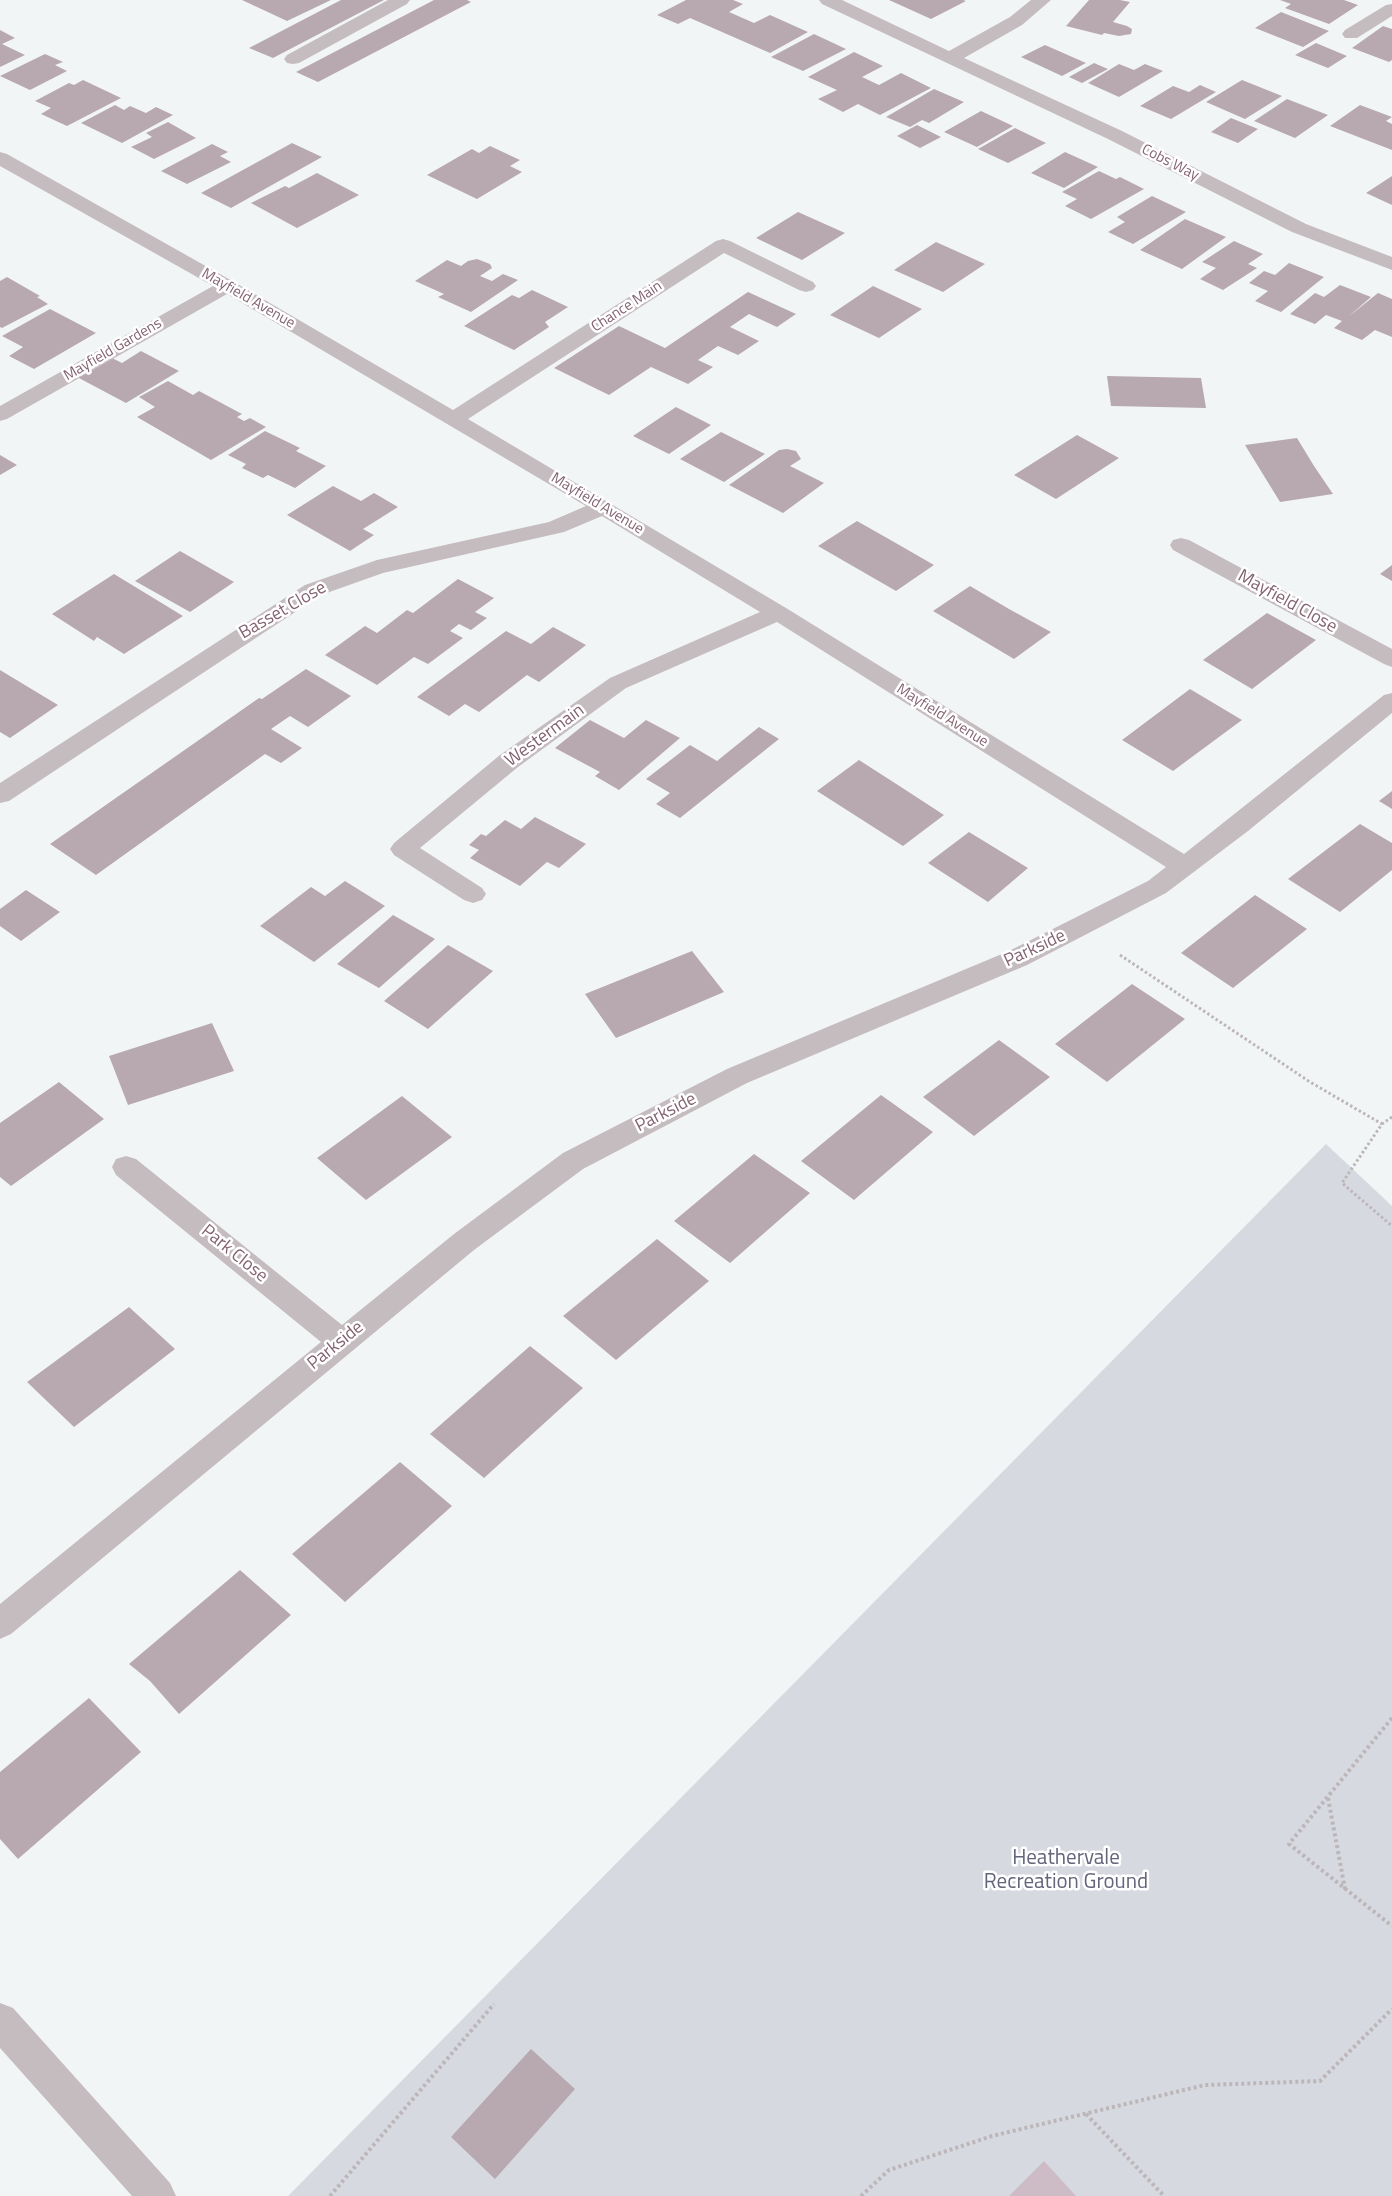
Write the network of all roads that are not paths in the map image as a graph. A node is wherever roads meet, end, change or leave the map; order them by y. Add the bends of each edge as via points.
1 (401, 0) edge
2 (828, 0) edge
3 (1042, 0) edge
4 (1391, 10) edge
5 (1351, 34) dead end
6 (950, 58) junction
7 (293, 59) dead end
8 (0, 158) edge
9 (1392, 264) edge
10 (227, 286) junction
11 (806, 286) dead end
12 (0, 415) edge
13 (453, 419) junction
14 (603, 507) junction
15 (1181, 545) dead end
16 (778, 613) junction
17 (1392, 659) edge
18 (1392, 701) edge
19 (0, 795) edge
20 (1184, 866) junction
21 (474, 894) dead end
22 (126, 1167) dead end
23 (342, 1342) junction
24 (0, 1624) edge
25 (0, 2021) edge
26 (157, 2196) edge

1 - 7 street
2 - 6 street, Cobs Way
3 - 6 street via 1016,21
4 - 5 street
6 - 9 street, Cobs Way via 1115,135 1299,228
8 - 10 street, Mayfield Avenue
10 - 12 street, Mayfield Gardens
10 - 13 street, Mayfield Avenue
11 - 13 street, Chance Main via 723,245
13 - 14 street, Mayfield Avenue
14 - 16 street, Mayfield Avenue
14 - 19 street, Basset Close via 556,526 377,567 313,590
15 - 17 street, Mayfield Close
16 - 20 street, Mayfield Avenue
16 - 21 street, Westermain via 618,683 509,761 403,849
18 - 20 street, Parkside
20 - 23 street, Parkside via 1157,887 1018,958 737,1076 573,1161 464,1242
22 - 23 street, Park Close
23 - 24 street, Parkside
25 - 26 street

